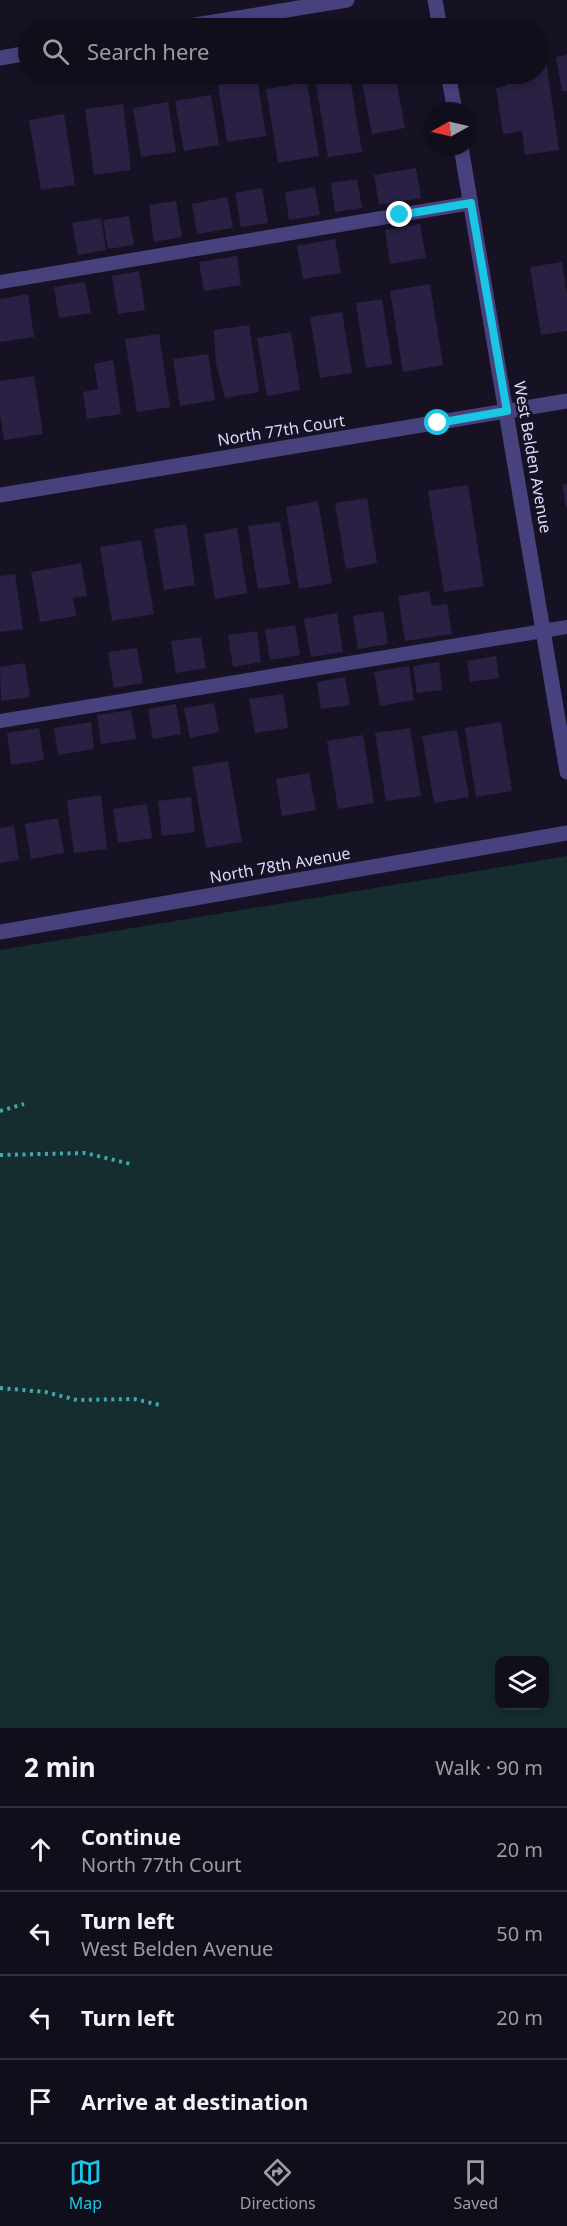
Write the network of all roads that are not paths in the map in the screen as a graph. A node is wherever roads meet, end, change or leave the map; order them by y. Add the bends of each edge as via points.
1 (347, 0) edge
2 (435, 0) edge
3 (238, 18) edge
4 (438, 18) edge
5 (18, 55) edge
6 (0, 58) edge
7 (450, 84) edge
8 (453, 102) edge
9 (463, 156) edge
10 (471, 203) junction
11 (0, 282) edge
12 (567, 401) edge
13 (507, 411) junction
14 (0, 495) edge
15 (567, 627) edge
16 (544, 631) junction
17 (0, 721) edge
18 (567, 772) edge
19 (567, 833) edge
20 (0, 932) edge

1 - 3 street
2 - 4 street
5 - 6 street
7 - 8 street
9 - 10 street, West Belden Avenue
10 - 11 lane
10 - 13 street, West Belden Avenue
12 - 13 street, North 77th Court
13 - 14 street, North 77th Court
13 - 16 street, West Belden Avenue
15 - 16 lane
16 - 17 lane
16 - 18 street, West Belden Avenue
19 - 20 street, North 78th Avenue

